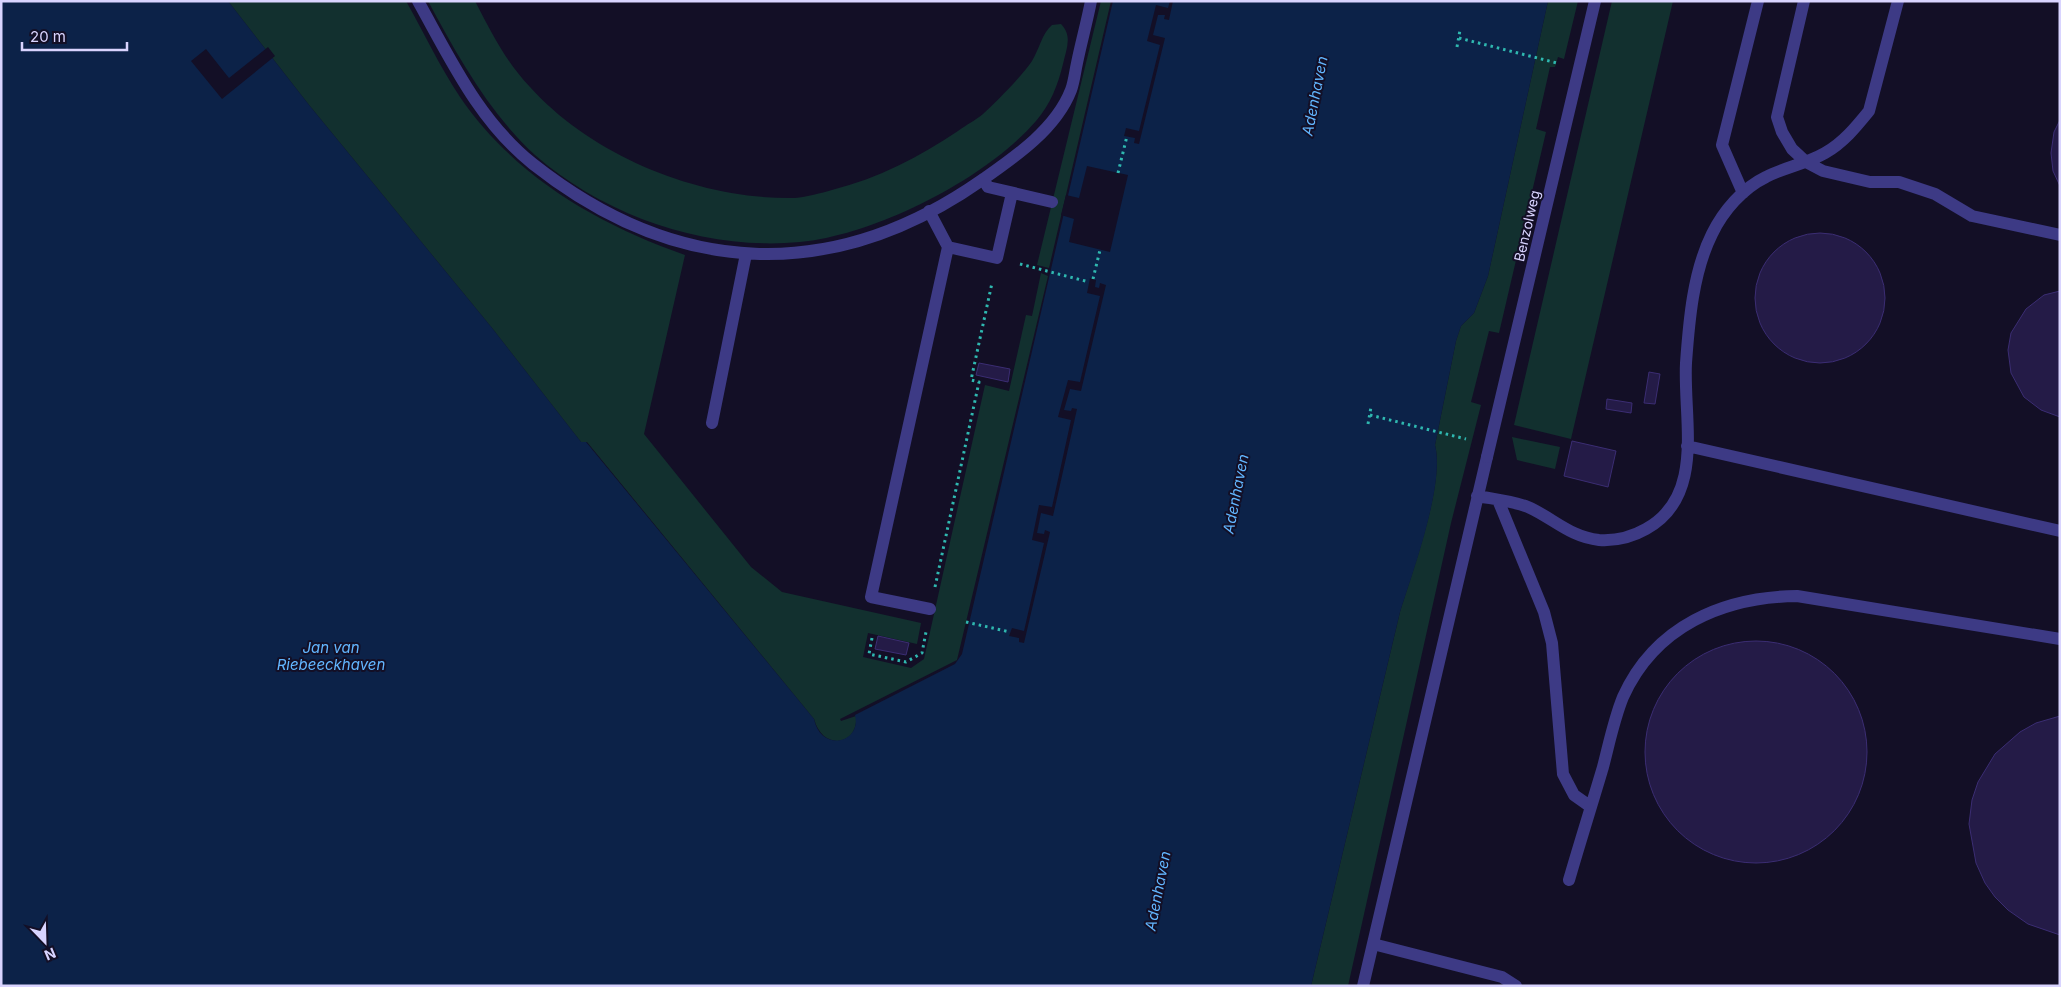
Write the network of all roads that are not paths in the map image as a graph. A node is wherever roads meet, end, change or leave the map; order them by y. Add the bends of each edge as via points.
1 (418, 1) edge
2 (1091, 1) edge
3 (1595, 1) edge
4 (1758, 1) edge
5 (1804, 1) edge
6 (1898, 1) edge
7 (1806, 162) junction
8 (983, 179) junction
9 (1012, 193) junction
10 (1743, 194) junction
11 (1052, 202) dead end
12 (929, 211) junction
13 (2060, 235) edge
14 (948, 247) junction
15 (746, 254) junction
16 (712, 423) dead end
17 (1687, 446) junction
18 (1476, 496) junction
19 (1498, 500) junction
20 (2060, 531) edge
21 (930, 609) road end
22 (2060, 639) edge
23 (1591, 807) junction
24 (1569, 880) dead end
25 (1373, 944) junction
26 (1363, 986) edge
27 (1516, 986) edge

1 - 15 street via 475,101 508,142 532,163 584,199 648,230 715,251
2 - 8 street via 1071,90 1038,137
3 - 18 street, Benzolweg
4 - 10 street via 1722,145
5 - 7 street via 1777,117 1792,149
6 - 7 street via 1869,112 1844,139
7 - 10 street via 1766,177
7 - 13 street via 1842,177 1870,182 1899,182 1935,194 1972,216
8 - 9 street via 988,187
8 - 12 street
9 - 11 street
9 - 14 street via 997,258
10 - 17 street via 1712,234 1691,309 1686,364
12 - 14 street
12 - 15 street via 856,243 797,254
14 - 21 street via 871,597
15 - 16 street
17 - 19 street via 1686,474 1676,501 1655,524 1621,539 1582,537 1564,530 1545,515 1526,506
17 - 20 street
18 - 19 street
18 - 25 street, Benzolweg
19 - 23 street via 1544,612 1552,643 1563,774 1574,795
22 - 23 street via 1797,596 1770,596 1722,607 1681,628 1662,644 1633,679 1623,698
23 - 24 street
25 - 26 street, Benzolweg
25 - 27 street via 1502,977

